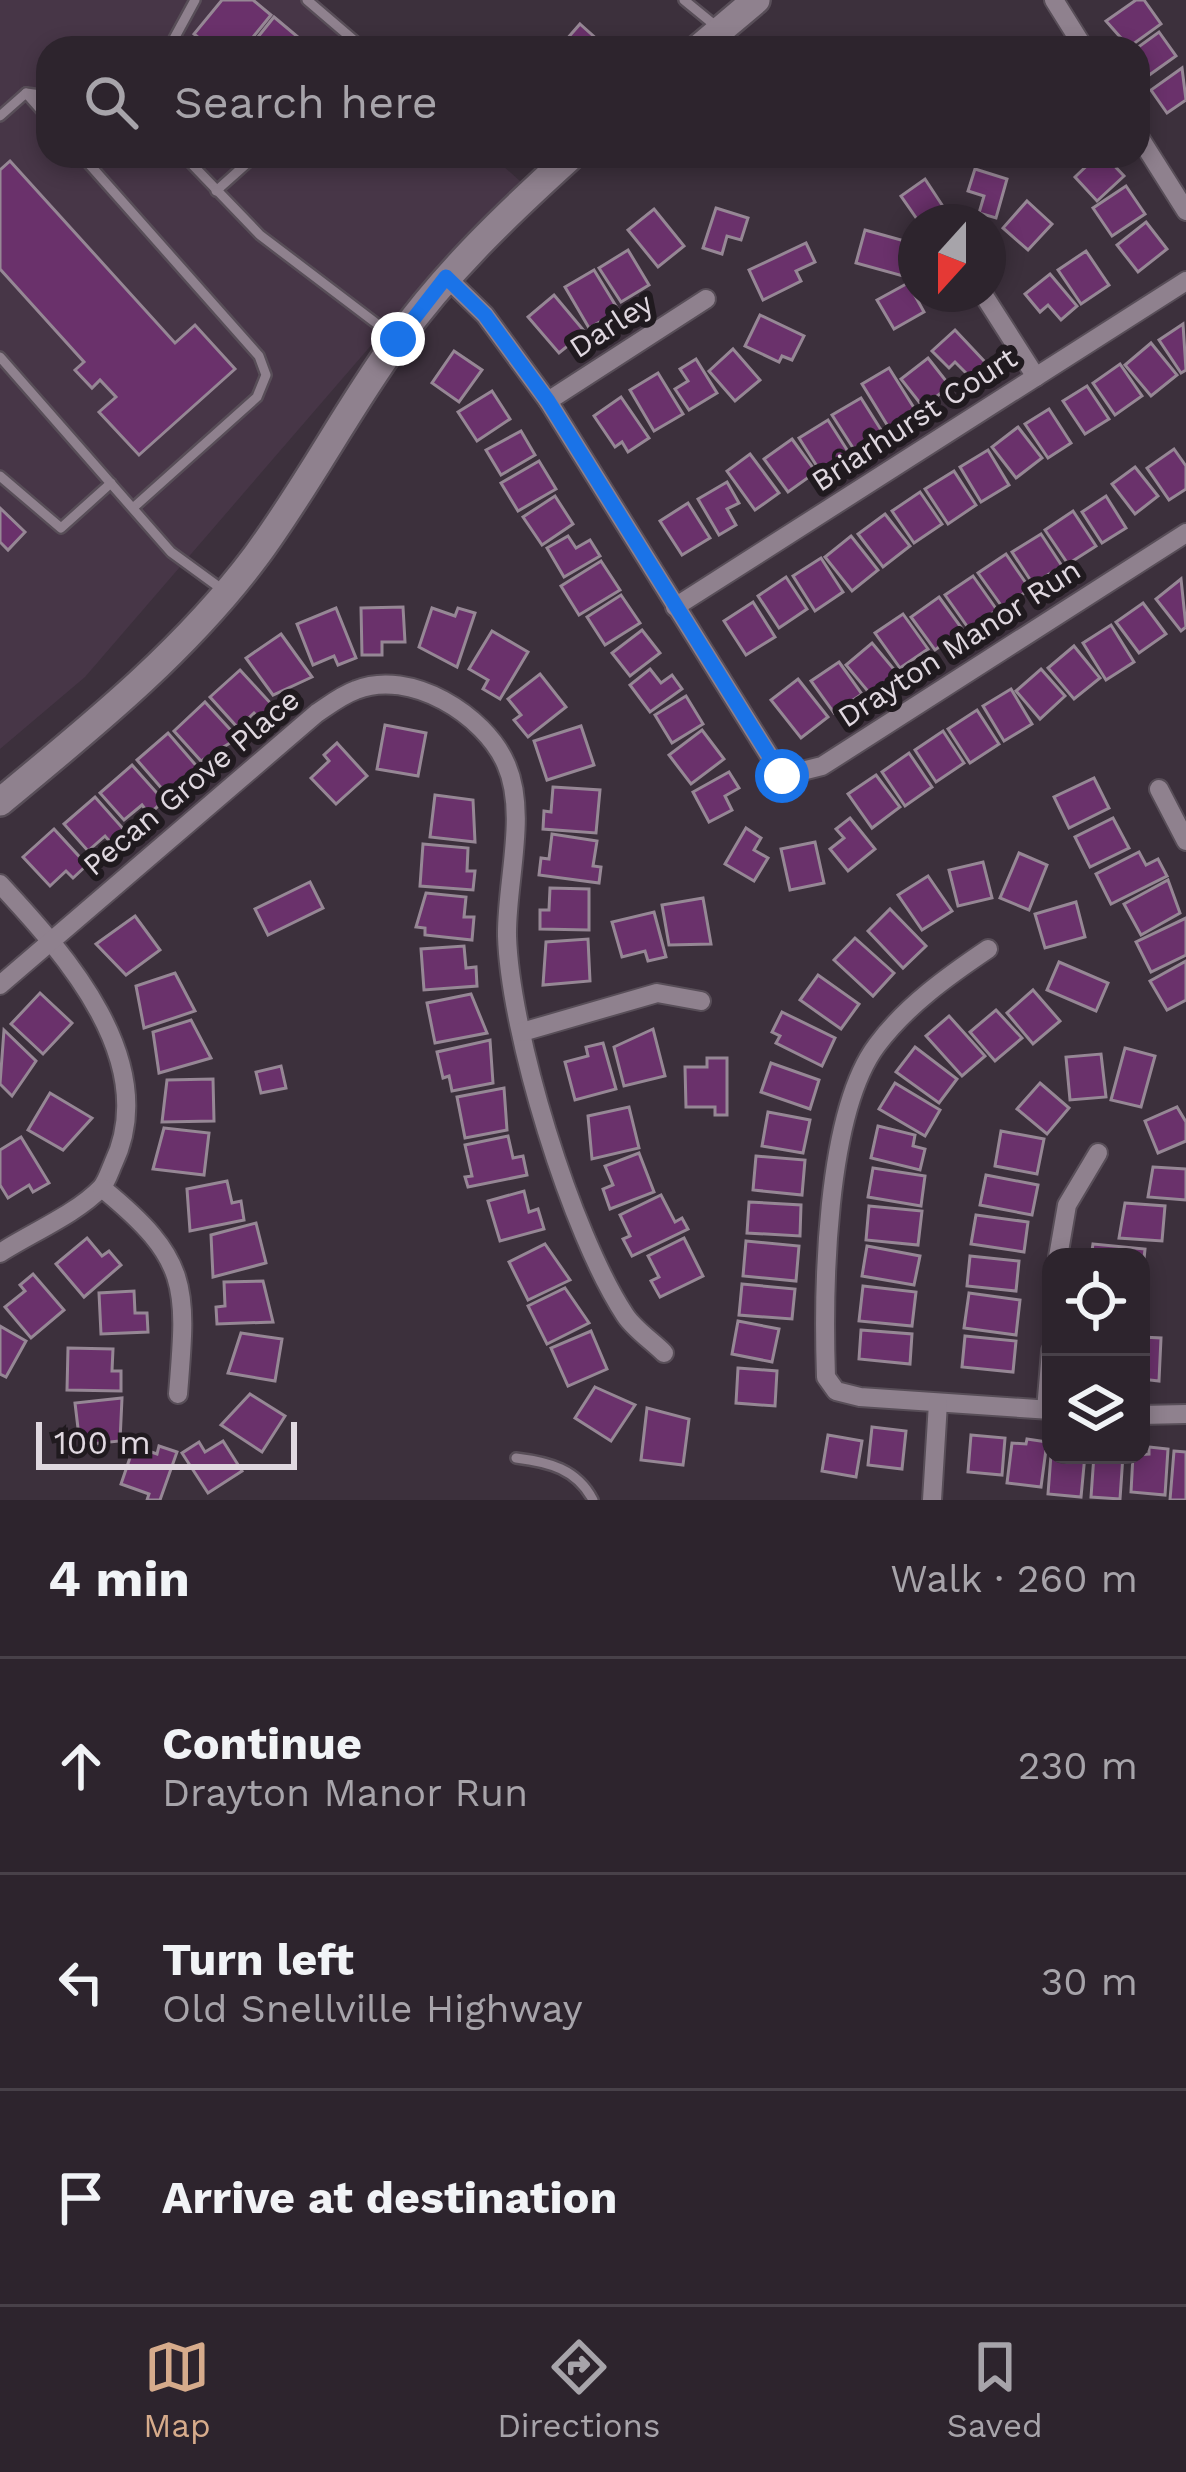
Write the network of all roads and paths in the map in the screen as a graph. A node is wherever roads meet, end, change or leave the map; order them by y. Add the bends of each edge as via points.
1 (195, 0) edge
2 (307, 0) edge
3 (684, 0) edge
4 (756, 0) edge
5 (1054, 0) edge
6 (176, 36) edge
7 (349, 36) edge
8 (708, 36) edge
9 (714, 36) edge
10 (1076, 36) edge
11 (26, 93) junction
12 (36, 94) edge
13 (36, 104) edge
14 (0, 116) edge
15 (1150, 154) edge
16 (93, 168) edge
17 (195, 168) edge
18 (242, 168) edge
19 (559, 168) edge
20 (216, 191) junction
21 (1186, 211) edge
22 (446, 277) junction
23 (1186, 281) edge
24 (706, 299) dead end
25 (994, 312) edge
26 (398, 339) junction
27 (0, 356) edge
28 (1036, 377) junction
29 (548, 401) junction
30 (0, 476) edge
31 (111, 482) junction
32 (134, 507) junction
33 (1186, 533) edge
34 (226, 592) junction
35 (675, 607) junction
36 (1159, 788) dead end
37 (0, 802) edge
38 (1186, 841) edge
39 (0, 884) edge
40 (52, 940) junction
41 (988, 950) dead end
42 (0, 985) edge
43 (701, 1001) dead end
44 (522, 1032) junction
45 (1097, 1153) dead end
46 (102, 1188) junction
47 (1060, 1248) edge
48 (0, 1253) edge
49 (664, 1353) dead end
50 (178, 1394) dead end
51 (938, 1403) junction
52 (1042, 1410) edge
53 (1186, 1414) edge
54 (1150, 1415) edge
55 (516, 1458) dead end
56 (531, 1460) junction
57 (532, 1476) dead end
58 (593, 1500) edge
59 (932, 1500) edge

1 - 6 lane
2 - 7 lane
3 - 8 lane
4 - 9 street
5 - 10 street
11 - 12 lane
11 - 13 lane
11 - 14 lane
15 - 21 street
16 - 32 lane via 260,356 266,375 257,397
17 - 20 lane
18 - 20 lane
19 - 22 street
20 - 26 lane via 260,236
22 - 26 street
22 - 29 street, Drayton Manor Run
23 - 28 street, Briarhurst Court
24 - 29 street, Darley
25 - 28 street
26 - 34 street
27 - 31 lane
28 - 35 street, Briarhurst Court
29 - 35 street, Drayton Manor Run
30 - 31 lane via 61,528
31 - 32 lane
32 - 34 lane via 170,552
33 - 35 street, Drayton Manor Run via 797,776 782,776 769,760
34 - 37 street via 125,697
36 - 38 street
39 - 40 street
40 - 42 street, Pecan Grove Place
40 - 44 street, Pecan Grove Place via 317,713 358,688 403,686 485,727 508,767 508,983
40 - 46 street via 106,1024 128,1092 124,1142
41 - 51 street via 916,1003 876,1047 850,1096 836,1160 826,1377 836,1391 860,1397
43 - 44 street via 657,993
44 - 49 street, Pecan Grove Place via 567,1195 626,1317
45 - 47 street via 1067,1205
46 - 48 street
46 - 50 street via 172,1258 185,1306
51 - 52 street
51 - 59 street
53 - 54 street
55 - 56 lane
56 - 57 lane
56 - 58 lane via 572,1474

